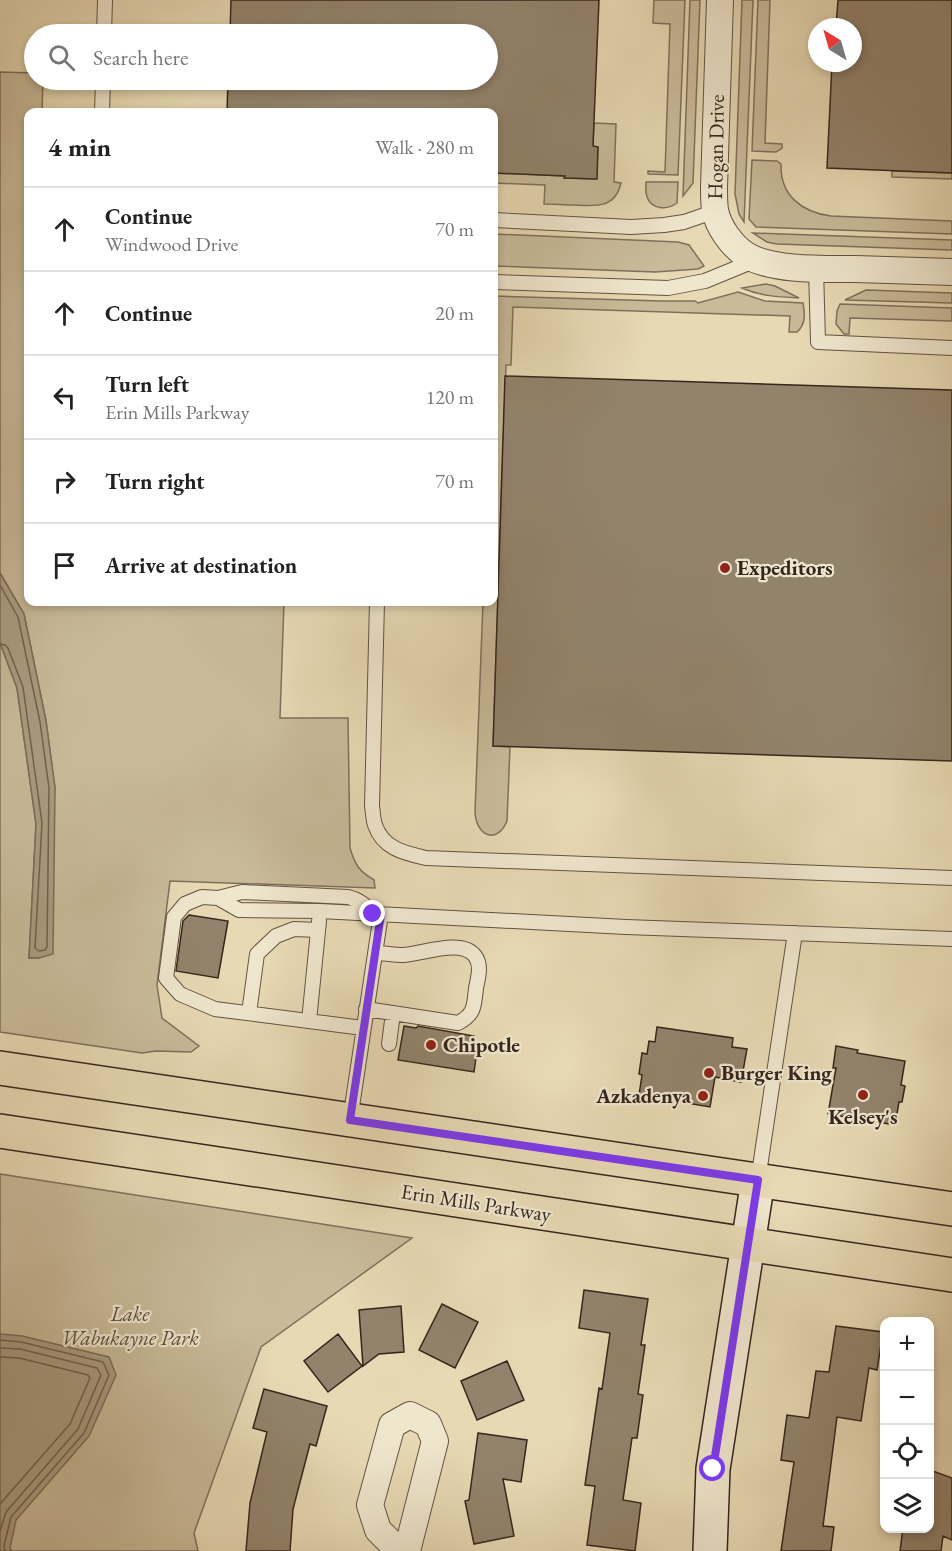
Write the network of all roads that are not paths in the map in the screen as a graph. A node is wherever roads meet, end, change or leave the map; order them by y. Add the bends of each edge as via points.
1 (105, 0) edge
2 (720, 0) edge
3 (104, 24) edge
4 (103, 90) edge
5 (102, 108) edge
6 (716, 211) junction
7 (498, 220) edge
8 (756, 260) junction
9 (816, 268) junction
10 (952, 272) edge
11 (498, 282) edge
12 (952, 348) edge
13 (377, 606) edge
14 (952, 878) edge
15 (218, 898) junction
16 (320, 911) junction
17 (377, 914) junction
18 (318, 930) junction
19 (795, 933) junction
20 (952, 939) edge
21 (375, 953) junction
22 (366, 1010) junction
23 (249, 1013) junction
24 (393, 1013) junction
25 (309, 1021) junction
26 (363, 1028) junction
27 (388, 1044) dead end
28 (0, 1068) edge
29 (350, 1120) junction
30 (0, 1131) edge
31 (758, 1180) junction
32 (952, 1209) edge
33 (748, 1244) junction
34 (952, 1275) edge
35 (399, 1551) edge
36 (407, 1551) edge
37 (710, 1551) edge

1 - 3 lane
2 - 6 street, Hogan Drive via 714,158
4 - 5 lane
6 - 7 lane via 684,222 631,227
6 - 8 street, Hogan Drive via 730,239
8 - 9 street, Hogan Drive
8 - 11 lane via 705,281 668,288
9 - 10 street, Hogan Drive
9 - 12 lane via 818,342
13 - 14 lane via 372,806 382,839 398,851 426,858
15 - 16 lane via 239,910
15 - 17 lane via 242,892 348,897
15 - 23 lane via 202,897 185,904 174,917 166,978 180,994 215,1009
16 - 17 lane
16 - 18 lane
17 - 19 lane
17 - 21 lane
18 - 23 lane via 294,929 276,936 257,954
18 - 25 lane
19 - 20 lane
19 - 31 lane
21 - 22 lane
21 - 24 lane via 405,955 453,947 475,955 479,965 474,1010 467,1018 458,1023
22 - 24 lane
22 - 26 lane
23 - 25 lane
24 - 27 lane
25 - 26 lane
26 - 29 lane
28 - 29 main road
29 - 31 main road
30 - 33 main road, Erin Mills Parkway
31 - 32 main road
31 - 33 street
33 - 34 main road, Erin Mills Parkway
33 - 37 street via 713,1469
35 - 36 street via 378,1530 370,1505 392,1425 410,1415 428,1424 435,1441

